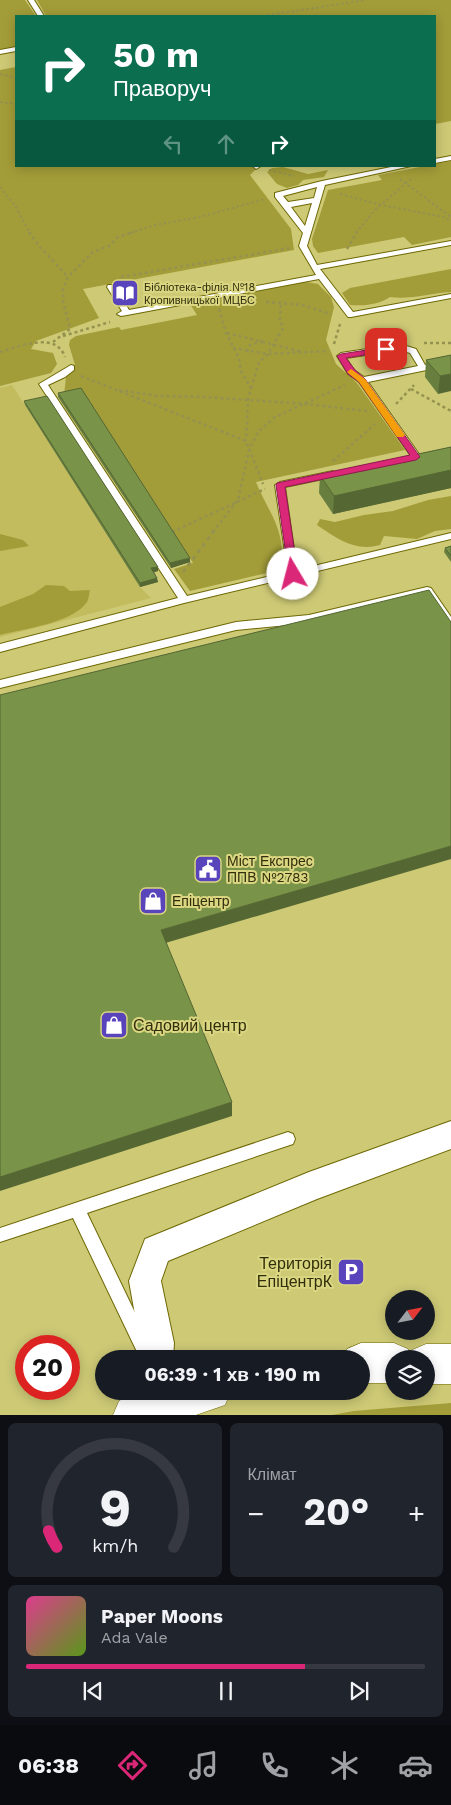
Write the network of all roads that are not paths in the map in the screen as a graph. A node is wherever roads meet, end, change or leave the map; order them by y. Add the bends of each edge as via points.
1 (31, 0) edge
2 (40, 15) edge
3 (15, 49) edge
4 (0, 52) edge
5 (451, 158) edge
6 (436, 161) edge
7 (403, 167) edge
8 (322, 183) junction
9 (317, 200) junction
10 (286, 206) junction
11 (306, 232) junction
12 (451, 243) edge
13 (315, 268) junction
14 (321, 276) junction
15 (111, 287) road end
16 (451, 296) edge
17 (451, 362) edge
18 (426, 367) junction
19 (71, 368) road end
20 (362, 380) junction
21 (427, 454) edge
22 (339, 473) edge
23 (451, 536) edge
24 (293, 574) junction
25 (184, 600) junction
26 (451, 625) edge
27 (0, 648) edge
28 (0, 684) edge
29 (451, 1136) edge
30 (288, 1139) dead end
31 (77, 1209) junction
32 (0, 1235) edge
33 (145, 1350) edge
34 (156, 1350) edge
35 (370, 1363) edge
36 (385, 1363) edge
37 (435, 1364) edge
38 (451, 1364) edge
39 (166, 1400) edge
40 (141, 1405) edge

1 - 2 lane
3 - 4 lane
5 - 6 lane
7 - 8 lane
8 - 9 lane
8 - 10 lane via 278,195
9 - 10 lane
9 - 11 lane
10 - 11 lane
11 - 13 lane via 303,246
12 - 13 lane
13 - 14 lane
14 - 15 lane via 124,314
14 - 16 lane via 351,315
17 - 18 lane
18 - 20 lane
18 - 20 lane via 413,351 400,347 341,356 351,372
19 - 25 lane via 43,384
20 - 21 lane via 411,458
22 - 24 lane via 280,485
23 - 24 lane
24 - 25 lane
25 - 27 lane
26 - 28 lane via 427,590 309,619 236,626
29 - 34 street via 309,1187 156,1250 145,1282
30 - 31 lane
31 - 32 lane
31 - 33 lane
35 - 36 street
37 - 38 street
39 - 40 street

